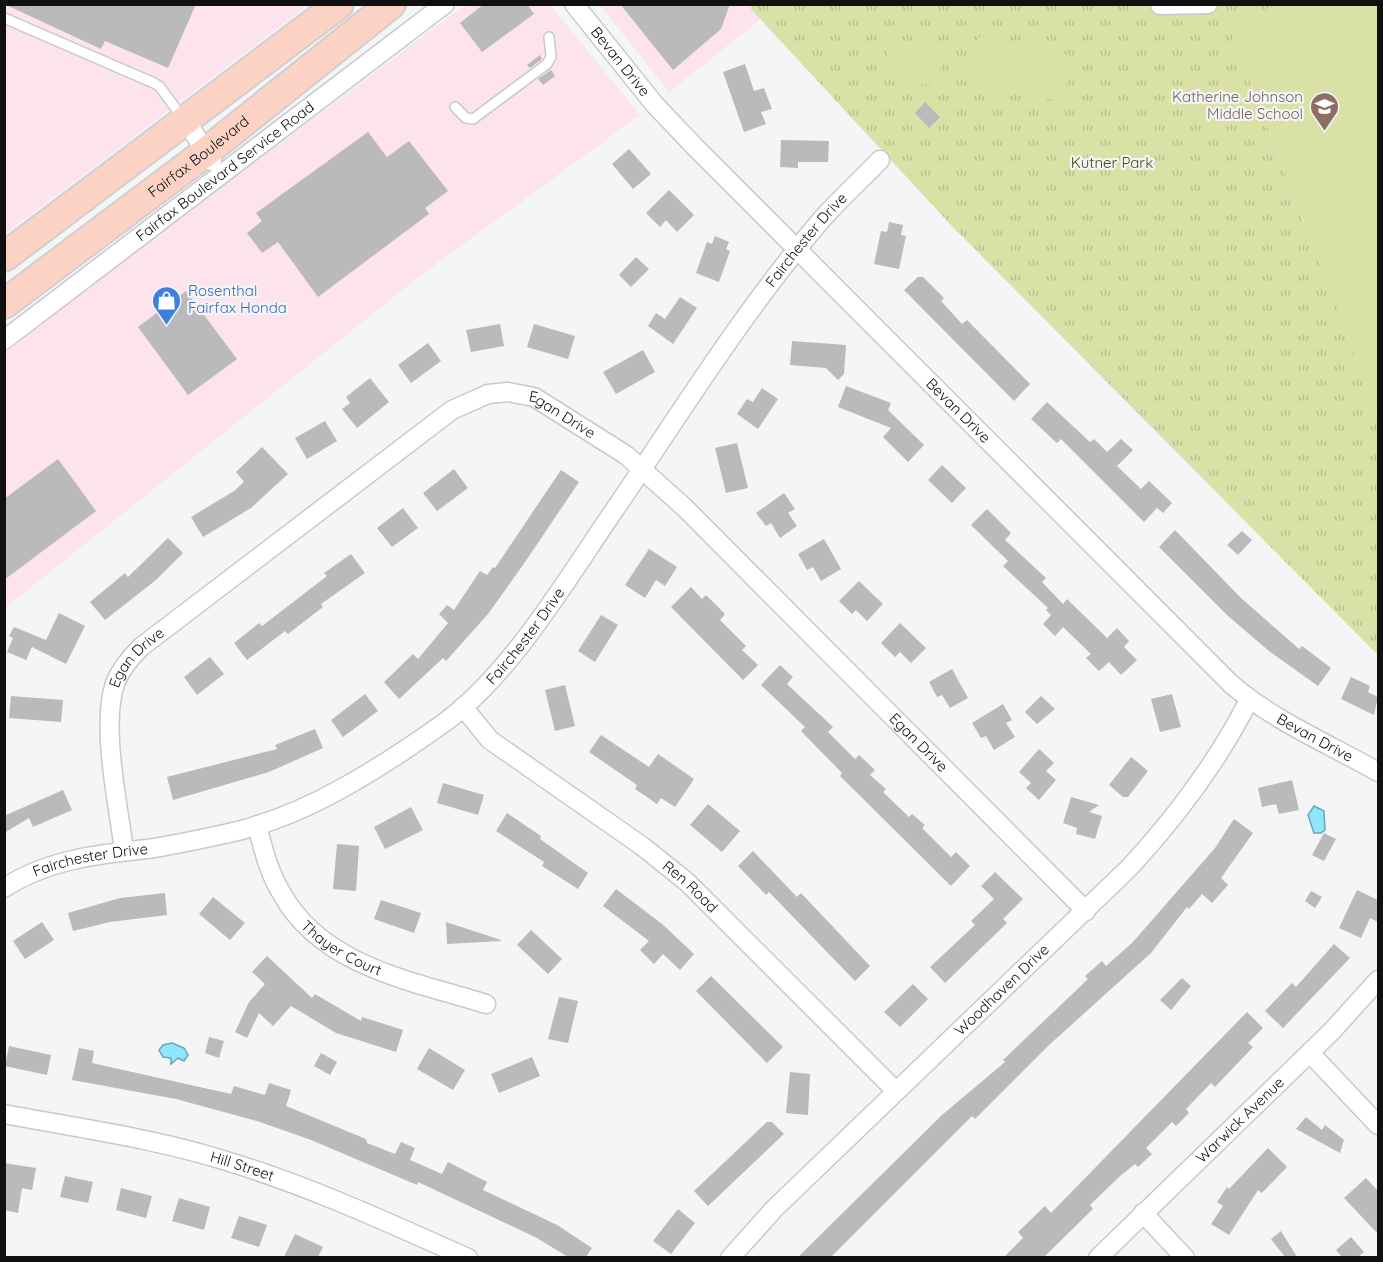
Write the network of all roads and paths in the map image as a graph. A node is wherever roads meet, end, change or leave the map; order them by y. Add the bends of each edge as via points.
1 (339, 4) edge
2 (391, 4) edge
3 (446, 4) edge
4 (574, 4) edge
5 (1208, 4) edge
6 (1160, 5) edge
7 (4, 18) edge
8 (359, 28) junction
9 (549, 37) dead end
10 (379, 55) junction
11 (455, 107) dead end
12 (186, 122) junction
13 (206, 152) junction
14 (880, 160) dead end
15 (222, 174) junction
16 (797, 249) junction
17 (4, 257) edge
18 (4, 304) edge
19 (4, 340) edge
20 (642, 469) junction
21 (1249, 700) junction
22 (463, 707) junction
23 (1378, 772) edge
24 (257, 825) junction
25 (124, 850) junction
26 (4, 888) edge
27 (1086, 911) junction
28 (1378, 980) edge
29 (486, 1004) dead end
30 (1310, 1053) junction
31 (896, 1090) junction
32 (4, 1114) edge
33 (1378, 1125) edge
34 (1143, 1213) junction
35 (468, 1257) edge
36 (730, 1257) edge
37 (1098, 1257) edge
38 (1185, 1257) edge

1 - 12 main road
2 - 8 main road, Fairfax Boulevard
3 - 10 street, Fairfax Boulevard Service Road
4 - 16 street, Bevan Drive via 655,105
5 - 6 street
7 - 12 lane via 154,83
8 - 10 street
8 - 13 main road, Fairfax Boulevard
9 - 11 lane via 551,57 547,64 473,119 466,118
10 - 15 street, Fairfax Boulevard Service Road
12 - 13 street
12 - 17 main road
13 - 15 street
13 - 18 main road, Fairfax Boulevard
14 - 16 street, Fairchester Drive
15 - 19 street, Fairfax Boulevard Service Road
16 - 20 street, Fairchester Drive
16 - 21 street, Bevan Drive
20 - 22 street, Fairchester Drive via 539,620
20 - 25 street, Egan Drive via 534,396 488,394 452,410 129,660 117,680 109,710
20 - 27 street, Egan Drive
21 - 23 street, Bevan Drive
21 - 27 street, Woodhaven Drive via 1226,746 1182,809
22 - 24 street, Fairchester Drive via 364,776
22 - 31 street, Ren Road via 490,740 687,882
24 - 25 street, Fairchester Drive via 147,849
24 - 29 street, Thayer Court via 282,895 324,942 371,968
25 - 26 street, Fairchester Drive via 58,864
27 - 31 street, Woodhaven Drive
28 - 30 street, Warwick Avenue
30 - 33 street
30 - 34 street, Warwick Avenue
31 - 36 street, Woodhaven Drive
32 - 35 street, Hill Street via 221,1159 337,1201
34 - 37 street, Warwick Avenue
34 - 38 street

